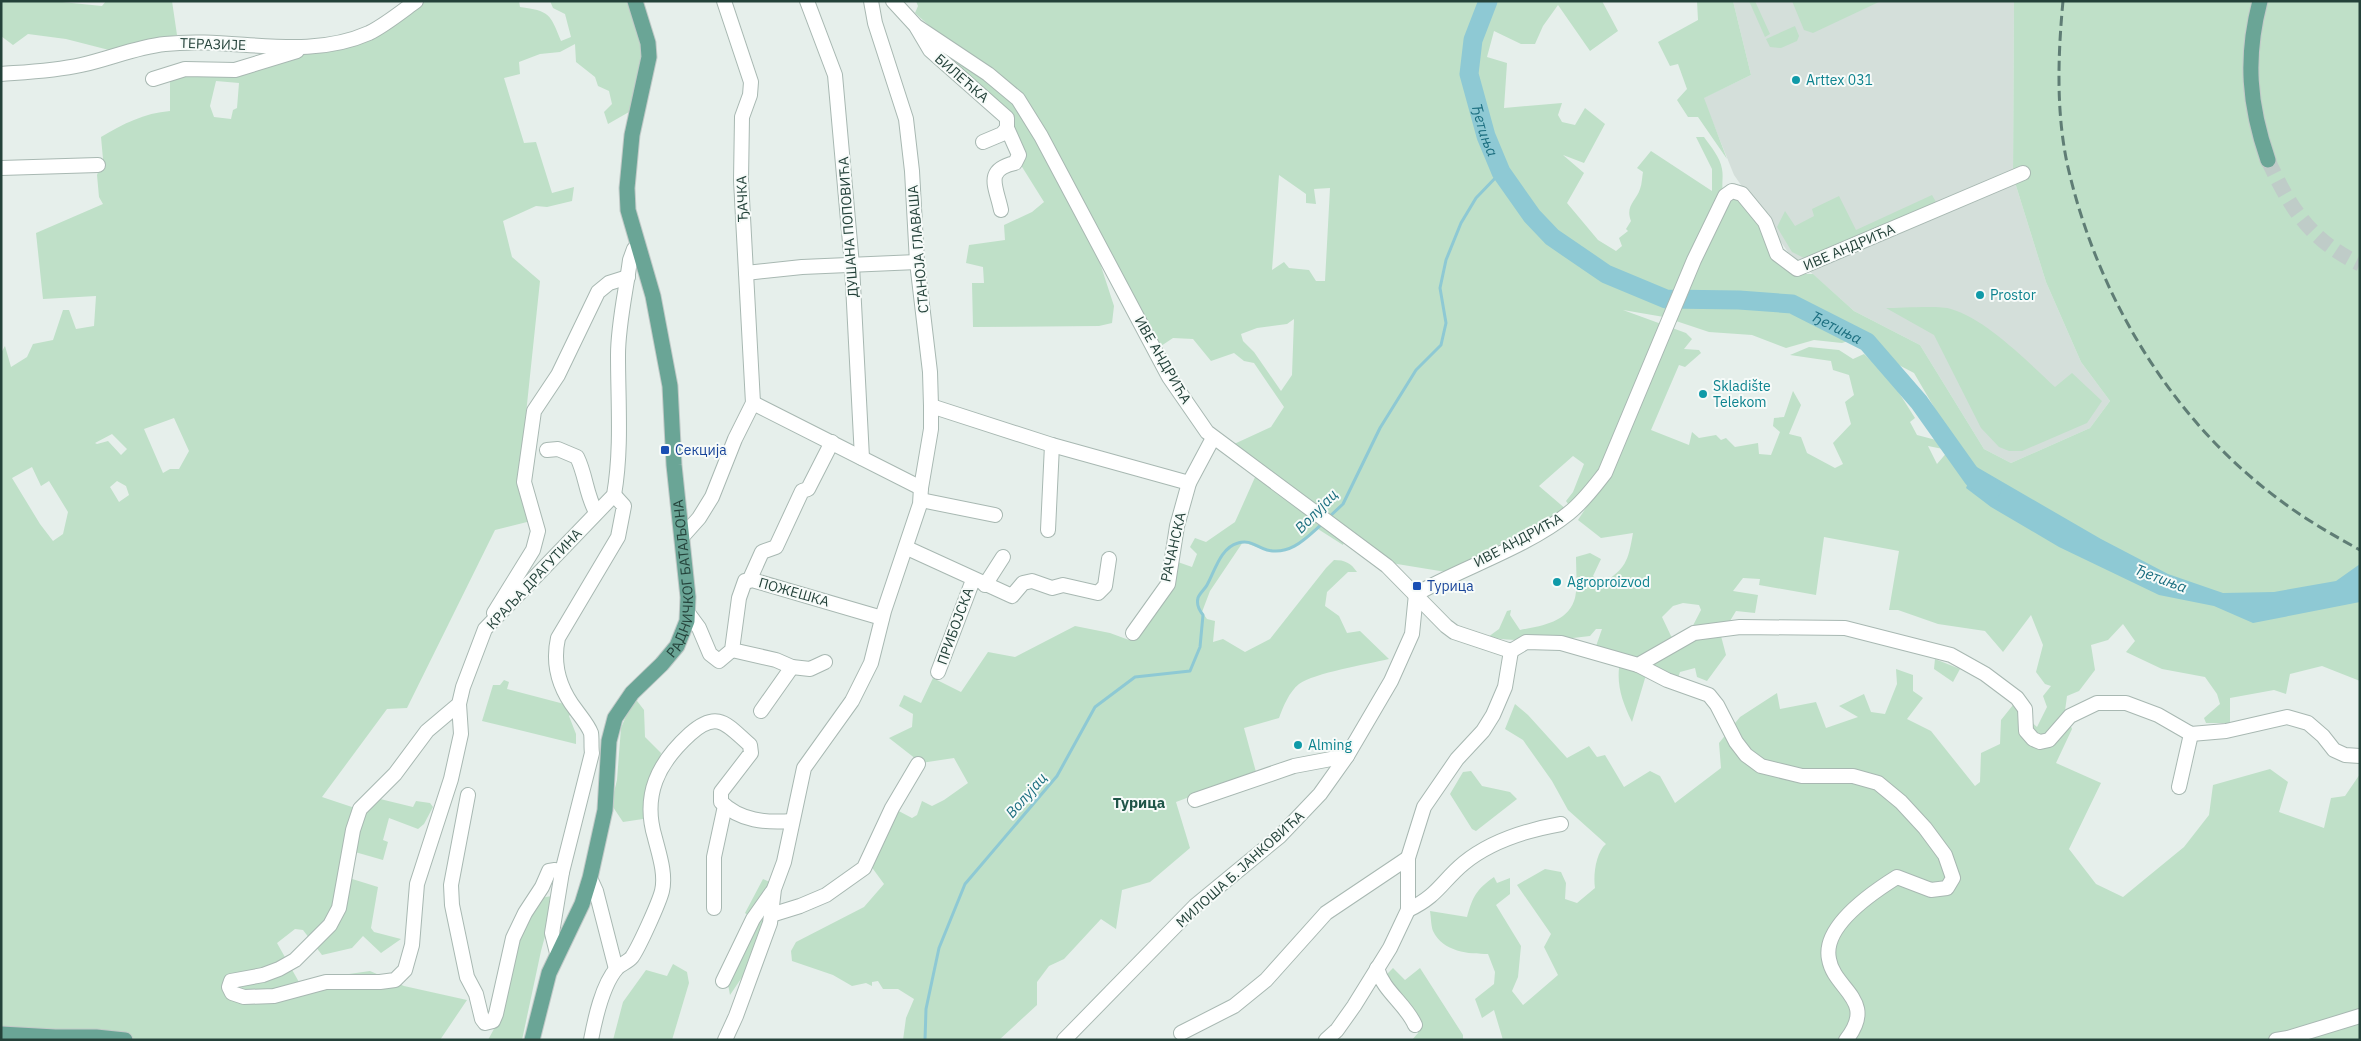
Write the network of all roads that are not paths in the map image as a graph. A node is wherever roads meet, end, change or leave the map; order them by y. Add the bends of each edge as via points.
1 (416, 1) edge
2 (635, 1) edge
3 (724, 1) edge
4 (807, 1) edge
5 (871, 1) edge
6 (893, 1) edge
7 (2260, 1) edge
8 (916, 26) junction
9 (312, 46) junction
10 (1, 74) edge
11 (153, 79) dead end
12 (1007, 128) junction
13 (983, 142) dead end
14 (2268, 160) tunnel mouth
15 (98, 165) dead end
16 (1, 168) edge
17 (2023, 173) dead end
18 (1001, 210) dead end
19 (638, 246) junction
20 (917, 262) junction
21 (852, 265) junction
22 (746, 273) junction
23 (628, 277) junction
24 (753, 403) junction
25 (931, 406) junction
26 (1213, 438) junction
27 (832, 442) junction
28 (1052, 445) junction
29 (548, 450) dead end
30 (862, 458) junction
31 (1189, 483) junction
32 (921, 494) junction
33 (614, 495) junction
34 (596, 512) junction
35 (995, 515) dead end
36 (1048, 530) dead end
37 (682, 537) junction
38 (907, 548) junction
39 (1003, 557) dead end
40 (1109, 559) dead end
41 (749, 581) junction
42 (979, 582) junction
43 (1416, 594) junction
44 (688, 613) junction
45 (882, 618) junction
46 (485, 629) junction
47 (1133, 633) dead end
48 (732, 650) junction
49 (1511, 651) junction
50 (825, 662) dead end
51 (1638, 665) junction
52 (792, 667) junction
53 (938, 672) dead end
54 (459, 704) junction
55 (761, 710) dead end
56 (2191, 734) junction
57 (1347, 756) junction
58 (2360, 756) edge
59 (918, 764) dead end
60 (2179, 787) dead end
61 (468, 795) dead end
62 (1195, 800) dead end
63 (725, 806) junction
64 (792, 821) junction
65 (1560, 824) dead end
66 (1408, 858) junction
67 (562, 872) junction
68 (590, 878) junction
69 (774, 889) junction
70 (714, 908) dead end
71 (1408, 910) junction
72 (771, 915) junction
73 (557, 953) junction
74 (1377, 968) junction
75 (616, 969) junction
76 (723, 981) dead end
77 (2360, 1016) edge
78 (1415, 1025) dead end
79 (1181, 1033) dead end
80 (1, 1034) edge
81 (125, 1040) edge
82 (532, 1040) edge
83 (591, 1040) edge
84 (725, 1040) edge
85 (1064, 1040) edge
86 (1326, 1040) edge
87 (1846, 1040) edge
88 (2276, 1040) edge

1 - 9 street, ТЕРАЗИЈЕ via 369,33
2 - 19 main road, РАДНИЧКОГ БАТАЉОНА via 649,50 632,135 628,179 628,210
3 - 22 street, ЂАЧКА via 752,82 741,126
4 - 21 street, ДУШАНА ПОПОВИЋА via 835,75
5 - 20 street, СТАНОЈА ГЛАВАША via 906,119
6 - 8 street, ИВЕ АНДРИЋА
7 - 14 main road via 2252,40 2250,90
8 - 12 street, БИЛЕЋКА via 930,50 1007,118
8 - 26 street, ИВЕ АНДРИЋА via 988,74 1018,99 1046,144 1169,377
9 - 10 street, ТЕРАЗИЈЕ via 184,42 142,48 81,65
9 - 11 street via 236,70 185,69
12 - 13 street via 1002,134
12 - 18 street, БИЛЕЋКА via 1019,155 1015,163 1003,166 994,175
15 - 16 street
17 - 43 street, ИВЕ АНДРИЋА via 1797,269 1777,254 1765,222 1742,194 1732,190 1724,196 1694,260 1606,473 1569,513 1532,536
19 - 23 street via 633,252
19 - 37 main road, РАДНИЧКОГ БАТАЉОНА via 653,296 670,386
20 - 21 street
20 - 25 street, СТАНОЈА ГЛАВАША
21 - 22 street
21 - 30 street, ДУШАНА ПОПОВИЋА
22 - 24 street, ЂАЧКА
23 - 33 street via 618,352 618,464
23 - 46 street via 609,283 598,292 558,375 534,411 524,482 538,531 533,550
24 - 27 street
24 - 37 street via 734,439 712,498
25 - 28 street
25 - 32 street, СТАНОЈА ГЛАВАША via 931,429
26 - 31 street, РАЧАНСКА
26 - 43 street, ИВЕ АНДРИЋА via 1387,566
27 - 30 street
27 - 41 street via 808,489 802,491 776,547 762,552
28 - 31 street
28 - 36 street
29 - 34 street via 558,449 577,457 589,500
30 - 32 street
31 - 47 street, РАЧАНСКА via 1176,526 1168,584
32 - 35 street
32 - 38 street, СТАНОЈА ГЛАВАША
33 - 34 street, КРАЉА ДРАГУТИНА
33 - 67 street via 624,506 618,538 558,638 555,650 560,683 566,697 586,723 592,753
34 - 46 street, КРАЉА ДРАГУТИНА
37 - 44 main road, РАДНИЧКОГ БАТАЉОНА
38 - 42 street
38 - 45 street, СТАНОЈА ГЛАВАША
39 - 42 street, ПРИБОЈСКА
40 - 42 street via 1105,586 1098,593 1063,585 1052,588 1032,581 1023,583 1012,596
41 - 45 street, ПОЖЕШКА
41 - 48 street, ПОЖЕШКА via 745,581 739,598
42 - 53 street, ПРИБОЈСКА
43 - 49 street via 1434,616 1454,632
43 - 57 street, МИЛОША Б. ЈАНКОВИЋА via 1412,634 1391,681
44 - 48 street via 714,658 720,661
44 - 68 main road, РАДНИЧКОГ БАТАЉОНА via 684,632 676,646 632,693 615,718 609,741 605,810
45 - 64 street, СТАНОЈА ГЛАВАША via 871,663 852,700 804,768
46 - 54 street, КРАЉА ДРАГУТИНА
48 - 52 street
49 - 51 street via 1526,642 1561,643
49 - 66 street via 1505,687 1493,716 1457,759 1424,807
50 - 52 street via 810,669
51 - 56 street via 1694,633 1740,627 1845,628 1951,655 1985,674 2017,698 2025,709 2026,731 2040,742 2049,740 2070,716 2097,702 2126,703 2158,715
51 - 87 street via 1667,680 1709,695 1741,749 1761,766 1802,776 1853,776 1878,783 1925,828 1944,855 1953,878 1947,888 1931,890 1897,877 1845,917 1832,936 1828,957 1833,972 1855,1001 1857,1020
52 - 55 street
54 - 54 street, КРАЉА ДРАГУТИНА via 426,730 395,774 360,809 339,908 330,925 295,960 263,975 231,981 232,994 274,996 326,982 395,980 405,970 412,945 417,884 452,778 461,734
56 - 58 street via 2226,731 2287,717 2308,723 2334,750
56 - 60 street
57 - 62 street via 1294,766
57 - 85 street, МИЛОША Б. ЈАНКОВИЋА via 1320,794 1280,836 1196,906
59 - 72 street via 892,808 864,868 826,895
61 - 67 street via 451,886 452,905 467,977 485,1023 493,1021 496,1014 512,938 549,871
63 - 64 street via 752,820
63 - 70 street via 714,857
63 - 75 street via 721,802 721,792 751,753 750,745 722,720 715,720 694,731 673,749 658,771 652,792 650,821 662,862 662,890 631,957
64 - 69 street, СТАНОЈА ГЛАВАША via 784,862
65 - 71 street via 1534,829 1480,852 1463,864 1437,892
66 - 71 street
66 - 79 street via 1326,913 1266,980 1234,1006
67 - 73 street via 552,933
68 - 73 main road, РАДНИЧКОГ БАТАЉОНА via 582,904
68 - 75 street
69 - 72 street, СТАНОЈА ГЛАВАША
69 - 76 street, СТАНОЈА ГЛАВАША via 753,919
71 - 74 street
72 - 84 street, СТАНОЈА ГЛАВАША
73 - 82 main road, РАДНИЧКОГ БАТАЉОНА
74 - 78 street
74 - 86 street via 1337,1030
75 - 83 street via 604,992
77 - 88 street
80 - 81 main road

